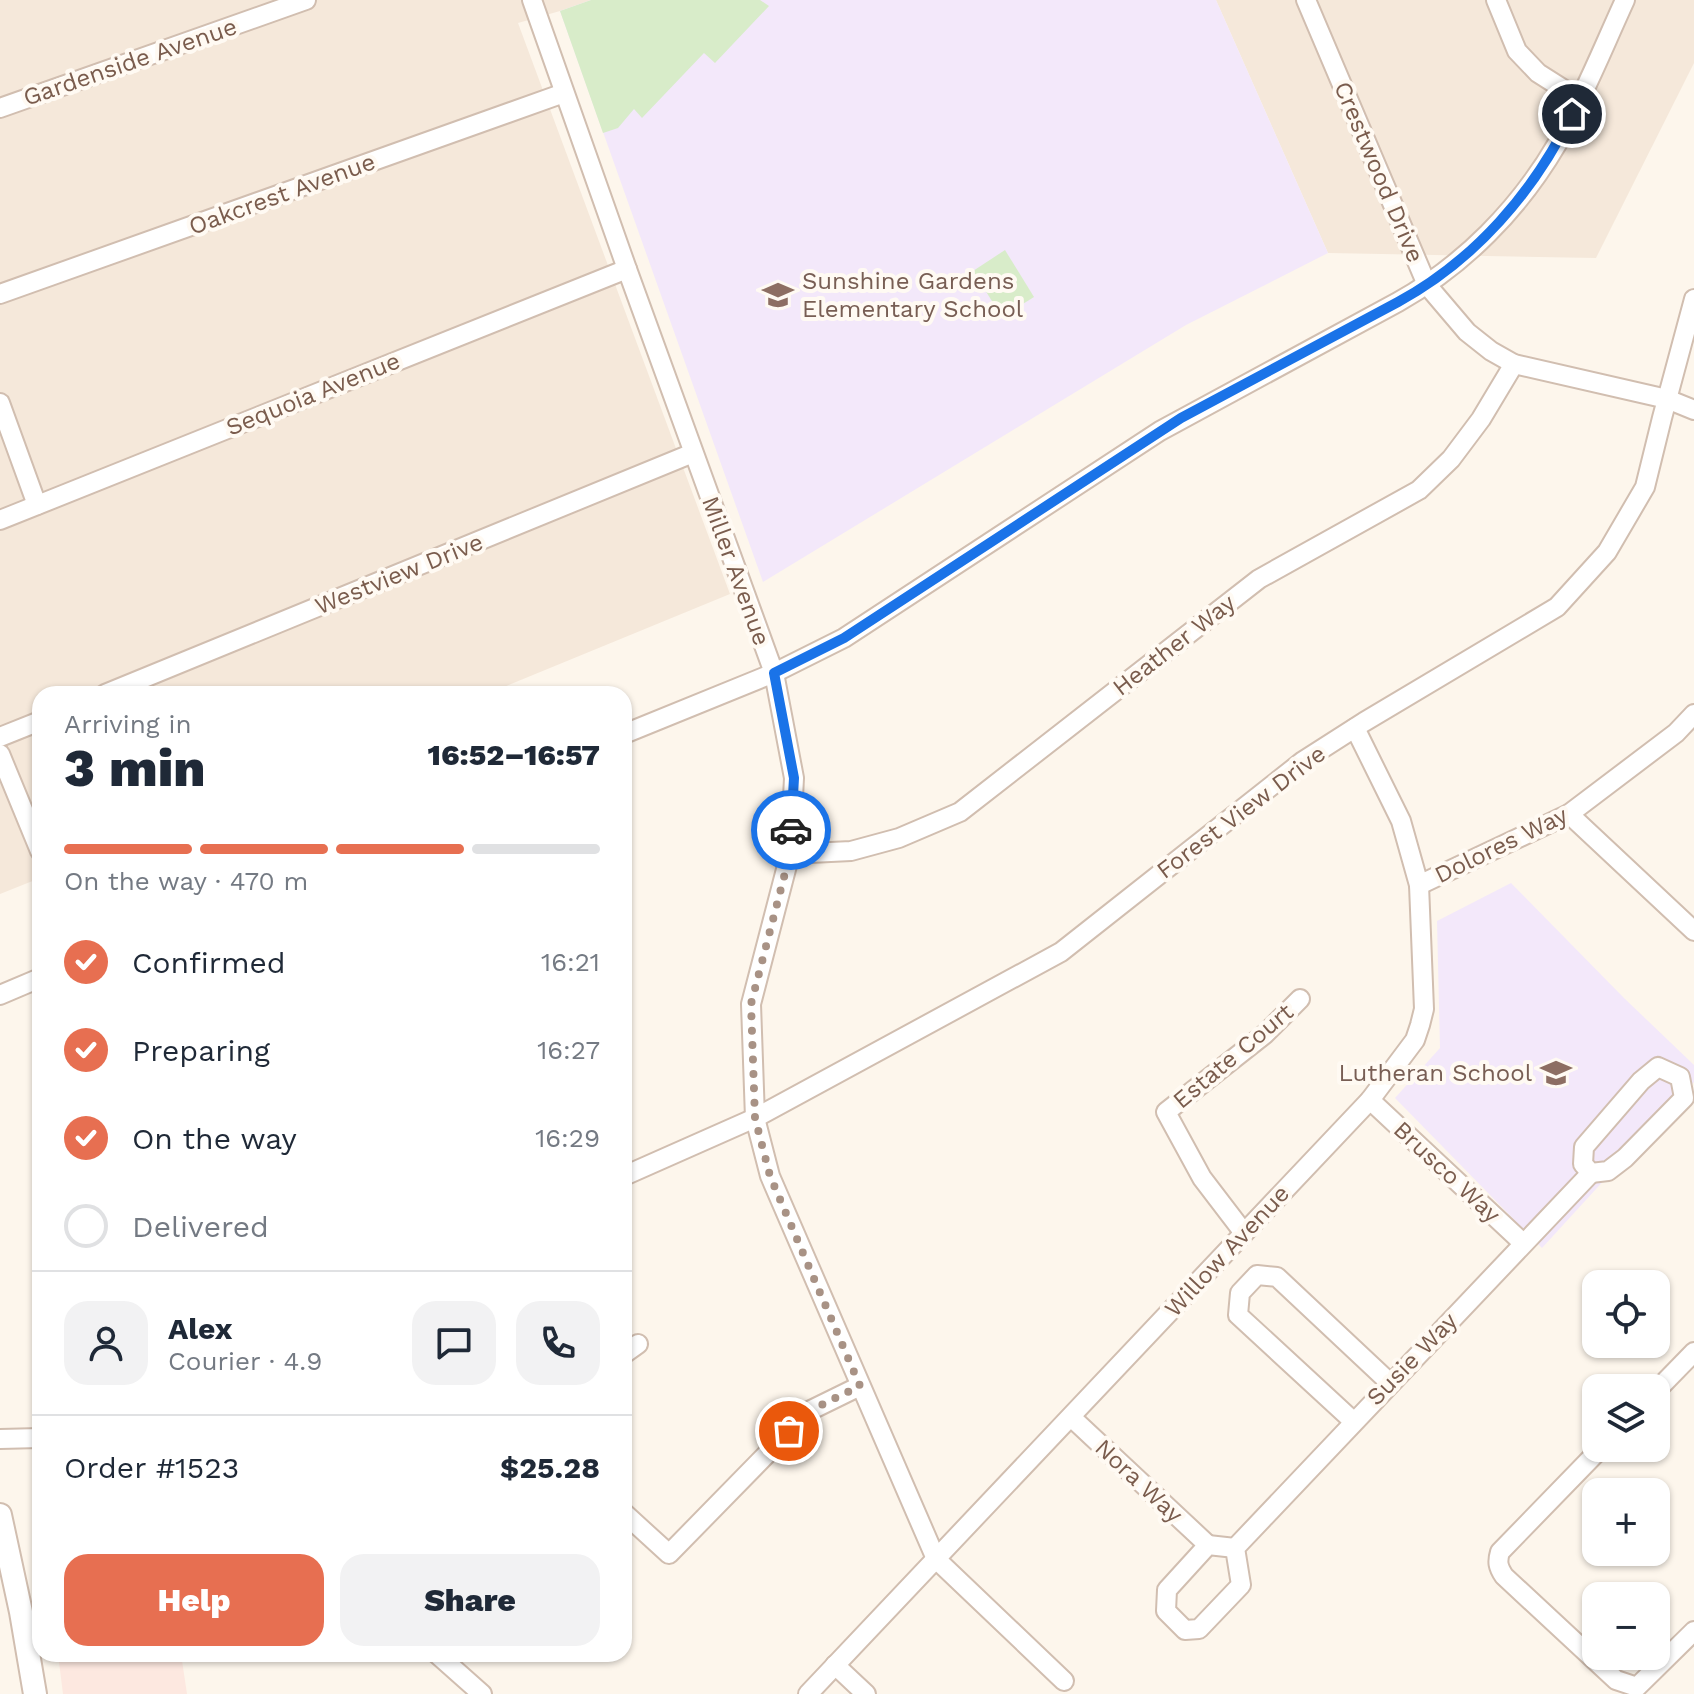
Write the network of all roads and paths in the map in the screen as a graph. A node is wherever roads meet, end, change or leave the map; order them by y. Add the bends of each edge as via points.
1 (306, 0) edge
2 (532, 0) edge
3 (1306, 0) edge
4 (1496, 0) edge
5 (1625, 0) edge
6 (564, 93) junction
7 (1579, 99) junction
8 (0, 108) edge
9 (627, 269) junction
10 (1427, 285) junction
11 (0, 294) edge
12 (1694, 299) edge
13 (1514, 364) junction
14 (1667, 399) junction
15 (0, 403) edge
16 (1694, 410) edge
17 (693, 453) junction
18 (37, 505) junction
19 (0, 520) edge
20 (774, 673) junction
21 (125, 686) edge
22 (1694, 714) edge
23 (32, 724) edge
24 (1355, 728) junction
25 (632, 731) edge
26 (0, 737) edge
27 (0, 754) edge
28 (1569, 814) junction
29 (32, 832) edge
30 (790, 854) junction
31 (1419, 885) junction
32 (1694, 931) edge
33 (32, 981) edge
34 (0, 995) edge
35 (1300, 999) dead end
36 (1370, 1100) junction
37 (755, 1118) junction
38 (632, 1172) edge
39 (1591, 1173) junction
40 (1244, 1233) junction
41 (1523, 1243) junction
42 (1694, 1352) edge
43 (1670, 1377) edge
44 (1390, 1383) junction
45 (860, 1386) junction
46 (1071, 1417) junction
47 (1353, 1421) junction
48 (32, 1438) edge
49 (0, 1439) edge
50 (1587, 1462) edge
51 (0, 1515) edge
52 (632, 1520) edge
53 (1208, 1545) junction
54 (1235, 1548) junction
55 (936, 1559) junction
56 (1694, 1631) edge
57 (446, 1662) edge
58 (835, 1665) junction
59 (1064, 1681) dead end
60 (35, 1694) edge
61 (482, 1694) edge
62 (808, 1694) edge
63 (866, 1694) edge

1 - 8 street, Gardenside Avenue
2 - 6 street, Miller Avenue
3 - 10 street, Crestwood Drive
4 - 7 street via 1517,51 1538,73
5 - 7 street
6 - 9 street, Miller Avenue
6 - 11 street, Oakcrest Avenue
7 - 10 street via 1551,154 1511,209
9 - 17 street, Miller Avenue
9 - 18 street, Sequoia Avenue
10 - 13 street, Crestwood Drive via 1467,332
10 - 20 street via 1170,424 844,638
12 - 14 street, Forest View Drive
13 - 14 street, Crestwood Drive
13 - 30 street, Heather Way via 1451,459 1419,490 1259,579 960,812 851,851
14 - 16 street, Crestwood Drive
14 - 24 street, Forest View Drive via 1645,487 1607,552 1557,607
15 - 18 street
17 - 20 street, Miller Avenue
17 - 21 street, Westview Drive
18 - 19 street, Sequoia Avenue
20 - 25 street
20 - 30 street, Miller Avenue via 794,778
22 - 28 street, Dolores Way
23 - 26 street
24 - 31 street, Willow Avenue via 1401,821
24 - 37 street, Forest View Drive via 1303,761 1061,952
27 - 29 street
28 - 31 street, Dolores Way
28 - 32 street
30 - 37 street, Miller Avenue via 751,1004
31 - 36 street, Willow Avenue via 1424,1009 1415,1040
33 - 34 street
35 - 40 street, Estate Court via 1265,1034 1166,1112 1202,1178
36 - 40 street, Willow Avenue
36 - 41 street, Brusco Way
37 - 38 street, Forest View Drive
37 - 45 street, Miller Avenue via 770,1176
39 - 39 street, Susie Way via 1583,1164 1584,1147 1641,1081 1658,1067 1680,1077 1684,1098 1625,1158 1608,1171
39 - 41 street, Susie Way
40 - 46 street, Willow Avenue
41 - 44 street, Susie Way
42 - 43 street
44 - 47 street, Susie Way
44 - 47 street via 1277,1277 1257,1275 1240,1293 1238,1315
45 - 52 street via 809,1411 669,1554
45 - 55 street, Miller Avenue
46 - 53 street, Nora Way
46 - 55 street, Willow Avenue
47 - 54 street, Susie Way
48 - 49 street
50 - 56 street via 1500,1552 1500,1570 1616,1680 1637,1687
51 - 60 street
53 - 54 street
53 - 54 street via 1167,1590 1166,1611 1185,1630 1199,1629 1241,1585
55 - 58 street, Willow Avenue
55 - 59 street
57 - 61 street
58 - 62 street, Willow Avenue
58 - 63 street

